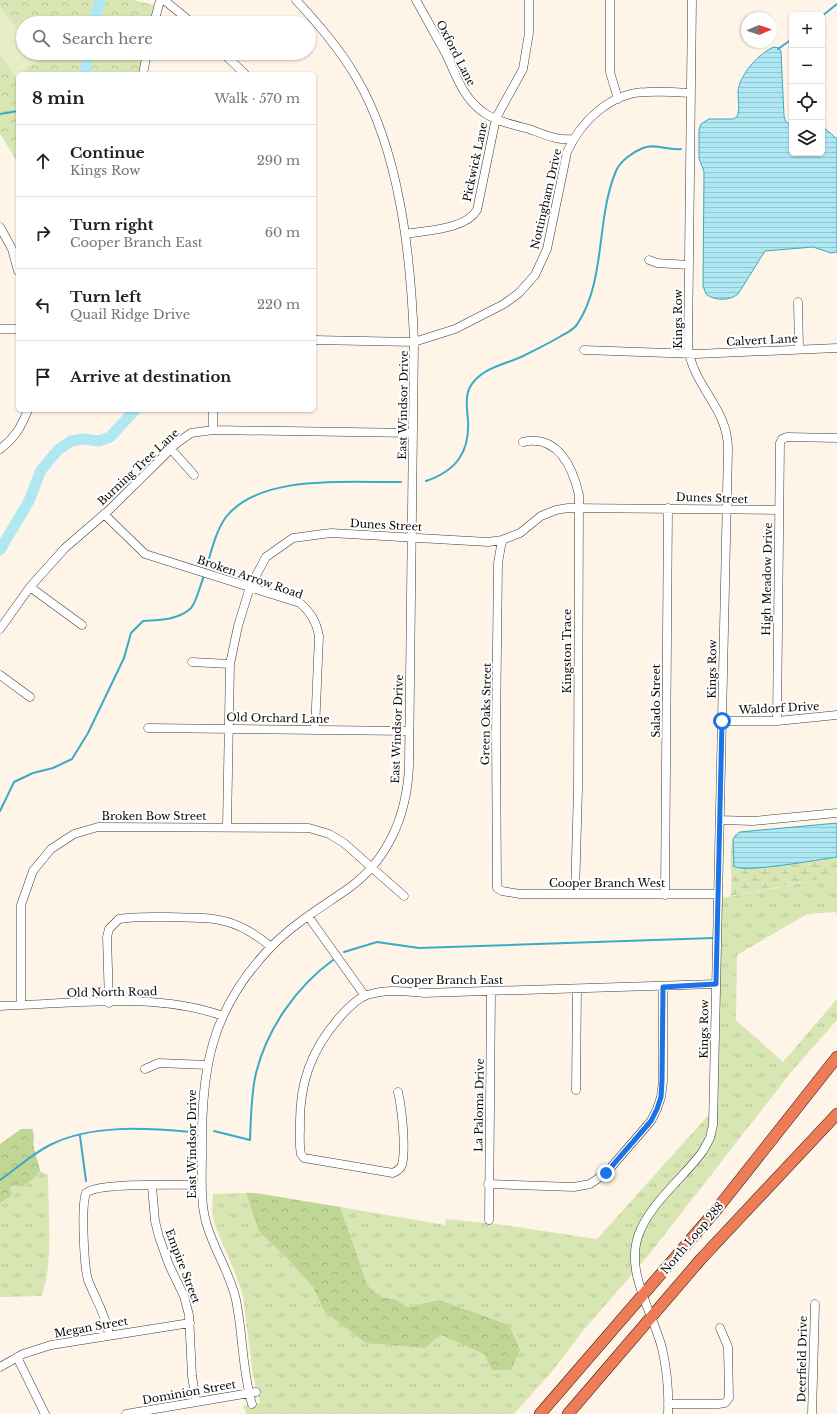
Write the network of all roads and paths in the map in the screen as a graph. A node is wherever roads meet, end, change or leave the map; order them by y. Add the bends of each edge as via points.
1 (160, 0) edge
2 (164, 0) edge
3 (296, 0) edge
4 (529, 0) edge
5 (610, 0) edge
6 (692, 0) edge
7 (418, 1) edge
8 (156, 16) edge
9 (183, 16) edge
10 (312, 16) edge
11 (316, 21) edge
12 (146, 60) edge
13 (230, 60) edge
14 (143, 72) edge
15 (243, 72) edge
16 (690, 93) junction
17 (618, 99) junction
18 (496, 118) junction
19 (573, 139) junction
20 (0, 227) edge
21 (406, 234) junction
22 (649, 260) dead end
23 (16, 263) edge
24 (689, 265) junction
25 (798, 302) dead end
26 (0, 329) edge
27 (16, 329) edge
28 (316, 340) edge
29 (414, 342) junction
30 (837, 348) edge
31 (799, 349) junction
32 (584, 350) dead end
33 (689, 353) junction
34 (27, 412) edge
35 (213, 412) edge
36 (213, 430) junction
37 (413, 433) junction
38 (837, 438) edge
39 (524, 442) dead end
40 (0, 449) edge
41 (171, 449) junction
42 (194, 475) dead end
43 (580, 508) junction
44 (668, 508) junction
45 (726, 510) junction
46 (778, 510) junction
47 (104, 514) junction
48 (412, 537) junction
49 (502, 540) junction
50 (30, 586) junction
51 (250, 587) junction
52 (82, 625) dead end
53 (0, 629) edge
54 (192, 662) dead end
55 (230, 664) junction
56 (0, 675) edge
57 (30, 697) dead end
58 (837, 715) edge
59 (722, 721) junction
60 (777, 721) junction
61 (148, 728) dead end
62 (228, 729) junction
63 (315, 730) junction
64 (409, 731) junction
65 (837, 812) edge
66 (720, 820) junction
67 (227, 827) junction
68 (372, 867) junction
69 (498, 888) joint
70 (575, 894) junction
71 (665, 894) junction
72 (717, 894) junction
73 (404, 896) dead end
74 (308, 916) junction
75 (271, 947) junction
76 (716, 984) junction
77 (663, 987) junction
78 (577, 989) junction
79 (491, 991) junction
80 (365, 996) junction
81 (109, 1002) junction
82 (0, 1006) edge
83 (21, 1006) junction
84 (223, 1016) junction
85 (837, 1058) edge
86 (207, 1065) junction
87 (145, 1069) dead end
88 (576, 1090) dead end
89 (398, 1092) dead end
90 (837, 1114) edge
91 (202, 1184) junction
92 (488, 1184) junction
93 (152, 1186) junction
94 (489, 1220) dead end
95 (644, 1295) junction
96 (815, 1304) dead end
97 (652, 1316) junction
98 (190, 1323) junction
99 (720, 1328) dead end
100 (109, 1335) junction
101 (17, 1357) junction
102 (0, 1367) edge
103 (252, 1392) junction
104 (196, 1402) junction
105 (252, 1404) dead end
106 (668, 1404) junction
107 (45, 1414) edge
108 (126, 1414) edge
109 (540, 1414) edge
110 (568, 1414) edge
111 (668, 1414) edge
112 (812, 1414) edge

1 - 8 street
2 - 9 street
3 - 10 street, East Windsor Drive
4 - 18 street, Pickwick Lane via 530,32 523,69
5 - 17 street via 610,72
6 - 16 street, Kings Row
7 - 18 street, Oxford Lane via 466,95 485,113
11 - 21 street, East Windsor Drive via 336,46 366,98 388,155
12 - 14 street
13 - 15 street
16 - 17 street, Nottingham Drive via 646,92
16 - 24 street, Kings Row
17 - 19 street, Nottingham Drive via 587,120
18 - 19 street, Oxford Lane via 564,140
18 - 21 street, Pickwick Lane via 474,215 465,222 432,231
19 - 29 street, Nottingham Drive via 566,159 547,249 535,276 504,304 455,329
20 - 23 street via 12,249
21 - 29 street, East Windsor Drive via 413,295
22 - 24 street
24 - 33 street, Kings Row
25 - 31 street
26 - 27 street
28 - 29 street, Nottingham Drive
29 - 37 street, East Windsor Drive
30 - 31 street, Calvert Lane
31 - 33 street, Calvert Lane
32 - 33 street, Calvert Lane
33 - 45 street, Kings Row via 696,376 720,412 726,430
34 - 40 street via 14,438
35 - 36 street
36 - 37 street, Burning Tree Lane
36 - 41 street, Burning Tree Lane via 191,433
37 - 48 street, East Windsor Drive
38 - 46 street, High Meadow Drive via 782,439
39 - 43 street, Kingston Trace via 532,440 548,444 562,454 578,484
41 - 42 street
41 - 47 street, Burning Tree Lane
43 - 44 street, Dunes Street
43 - 49 street, Dunes Street via 556,510 541,516 520,533
43 - 70 street, Kingston Trace
44 - 45 street, Dunes Street
44 - 71 street, Salado Street
45 - 46 street, Dunes Street
45 - 59 street, Kings Row
46 - 60 street, High Meadow Drive
47 - 50 street, Burning Tree Lane via 65,548
47 - 51 street, Broken Arrow Road via 145,554
48 - 49 street, Dunes Street via 436,540
48 - 51 street, Dunes Street via 331,533 293,538 266,557
48 - 64 street, East Windsor Drive
49 - 69 street, Green Oaks Street via 498,563 496,732
50 - 52 street
50 - 53 street, Burning Tree Lane
51 - 55 street, Dunes Street
51 - 63 street, Broken Arrow Road via 300,603 310,612 317,624 319,636
54 - 55 street
55 - 62 street, Dunes Street
56 - 57 street
58 - 60 street, Waldorf Drive
59 - 60 street, Waldorf Drive
59 - 66 street, Kings Row
61 - 62 street, Old Orchard Lane
62 - 63 street, Old Orchard Lane
62 - 67 street, Dunes Street
63 - 64 street, Old Orchard Lane
64 - 68 street, East Windsor Drive via 405,802 389,843
65 - 66 street via 753,821
66 - 72 street, Kings Row
67 - 68 street, Broken Bow Street via 309,828 329,834 344,843
67 - 83 street, Broken Bow Street via 98,827 74,834 51,849 33,870 21,905
68 - 73 street, Broken Bow Street
68 - 74 street, East Windsor Drive via 349,888
69 - 70 street, Cooper Branch West via 520,894
70 - 71 street, Cooper Branch West
71 - 72 street, Cooper Branch West
72 - 76 street, Kings Row
74 - 75 street, East Windsor Drive
74 - 80 street
75 - 81 street via 249,930 223,920 194,917 119,919 109,929 107,936
75 - 84 street, East Windsor Drive via 241,984
76 - 77 street, Cooper Branch East
76 - 95 street, Kings Row via 712,1132 703,1151 650,1213 638,1236 634,1259
77 - 78 street, Cooper Branch East
77 - 92 street via 662,1081 659,1103 651,1121 606,1173 590,1184 574,1187
78 - 79 street, Cooper Branch East
78 - 88 street
79 - 80 street, Cooper Branch East via 395,990
79 - 92 street, La Paloma Drive
80 - 89 street, Cooper Branch East via 345,1011 327,1032 316,1048 307,1069 301,1089 299,1112 301,1154 304,1158 393,1173 402,1166 403,1158 403,1119
81 - 83 street, Old North Road
81 - 84 street, Old North Road via 172,1003
82 - 83 street, Old North Road
84 - 86 street, East Windsor Drive via 212,1043
85 - 95 highway, North Loop 288 via 717,1209
86 - 87 street via 159,1063
86 - 91 street, East Windsor Drive via 202,1103
90 - 97 highway, North Loop 288 via 746,1210
91 - 93 street
91 - 103 street, East Windsor Drive via 206,1224 228,1274 236,1300
92 - 94 street, La Paloma Drive
93 - 98 street, Empire Street via 159,1237 184,1296
93 - 100 street via 104,1187 91,1190 85,1196 86,1272
95 - 97 street, Kings Row
95 - 109 highway, North Loop 288
96 - 112 street, Deerfield Drive
97 - 106 street, Kings Row via 666,1366
97 - 110 highway, North Loop 288
98 - 100 street, Megan Street
98 - 104 street, Empire Street via 192,1376
99 - 106 street via 728,1347 729,1398 725,1403 718,1404
100 - 101 street, Megan Street via 51,1345
101 - 102 street, Megan Street
101 - 107 street
103 - 104 street, Dominion Street
103 - 105 street, East Windsor Drive
104 - 108 street, Dominion Street
106 - 111 street, Kings Row

